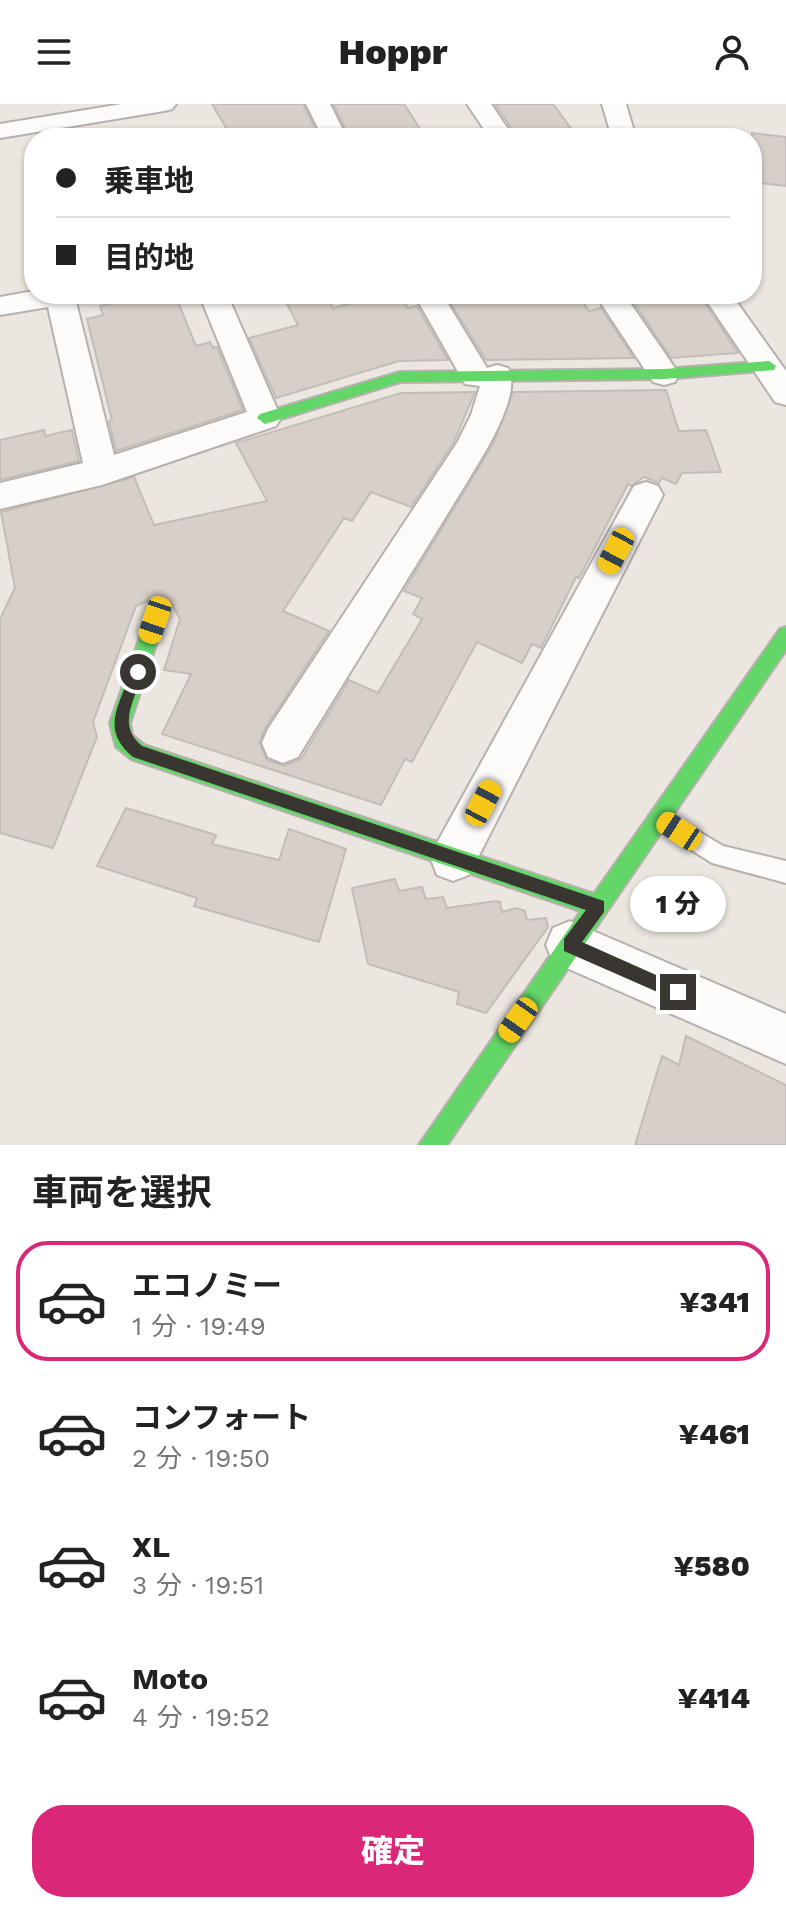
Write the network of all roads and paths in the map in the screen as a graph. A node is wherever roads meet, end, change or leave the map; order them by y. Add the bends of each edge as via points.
1 (162, 104) edge
2 (318, 104) edge
3 (614, 104) edge
4 (330, 128) edge
5 (621, 128) edge
6 (0, 131) edge
7 (24, 302) edge
8 (66, 304) edge
9 (217, 304) edge
10 (435, 304) edge
11 (616, 304) edge
12 (723, 304) edge
13 (0, 306) edge
14 (664, 374) junction
15 (487, 376) junction
16 (781, 385) edge
17 (265, 418) junction
18 (102, 472) junction
19 (646, 495) dead end
20 (0, 496) edge
21 (155, 620) dead end
22 (786, 635) edge
23 (283, 743) dead end
24 (659, 818) junction
25 (453, 859) junction
26 (786, 872) edge
27 (598, 906) junction
28 (570, 945) junction
29 (786, 1039) edge
30 (432, 1145) edge

1 - 6 street
2 - 4 street
3 - 5 street
7 - 13 street
8 - 18 street via 64,341
9 - 17 street
10 - 15 street
11 - 14 street
12 - 16 street
14 - 15 street
14 - 16 street
15 - 17 street via 400,377
15 - 23 street via 495,392 463,457
17 - 18 street
18 - 20 street
19 - 25 street
21 - 25 street via 120,723 123,740 138,752
22 - 24 street
24 - 26 lane via 719,856
24 - 27 street
25 - 27 street
27 - 28 street
28 - 29 street
28 - 30 street

